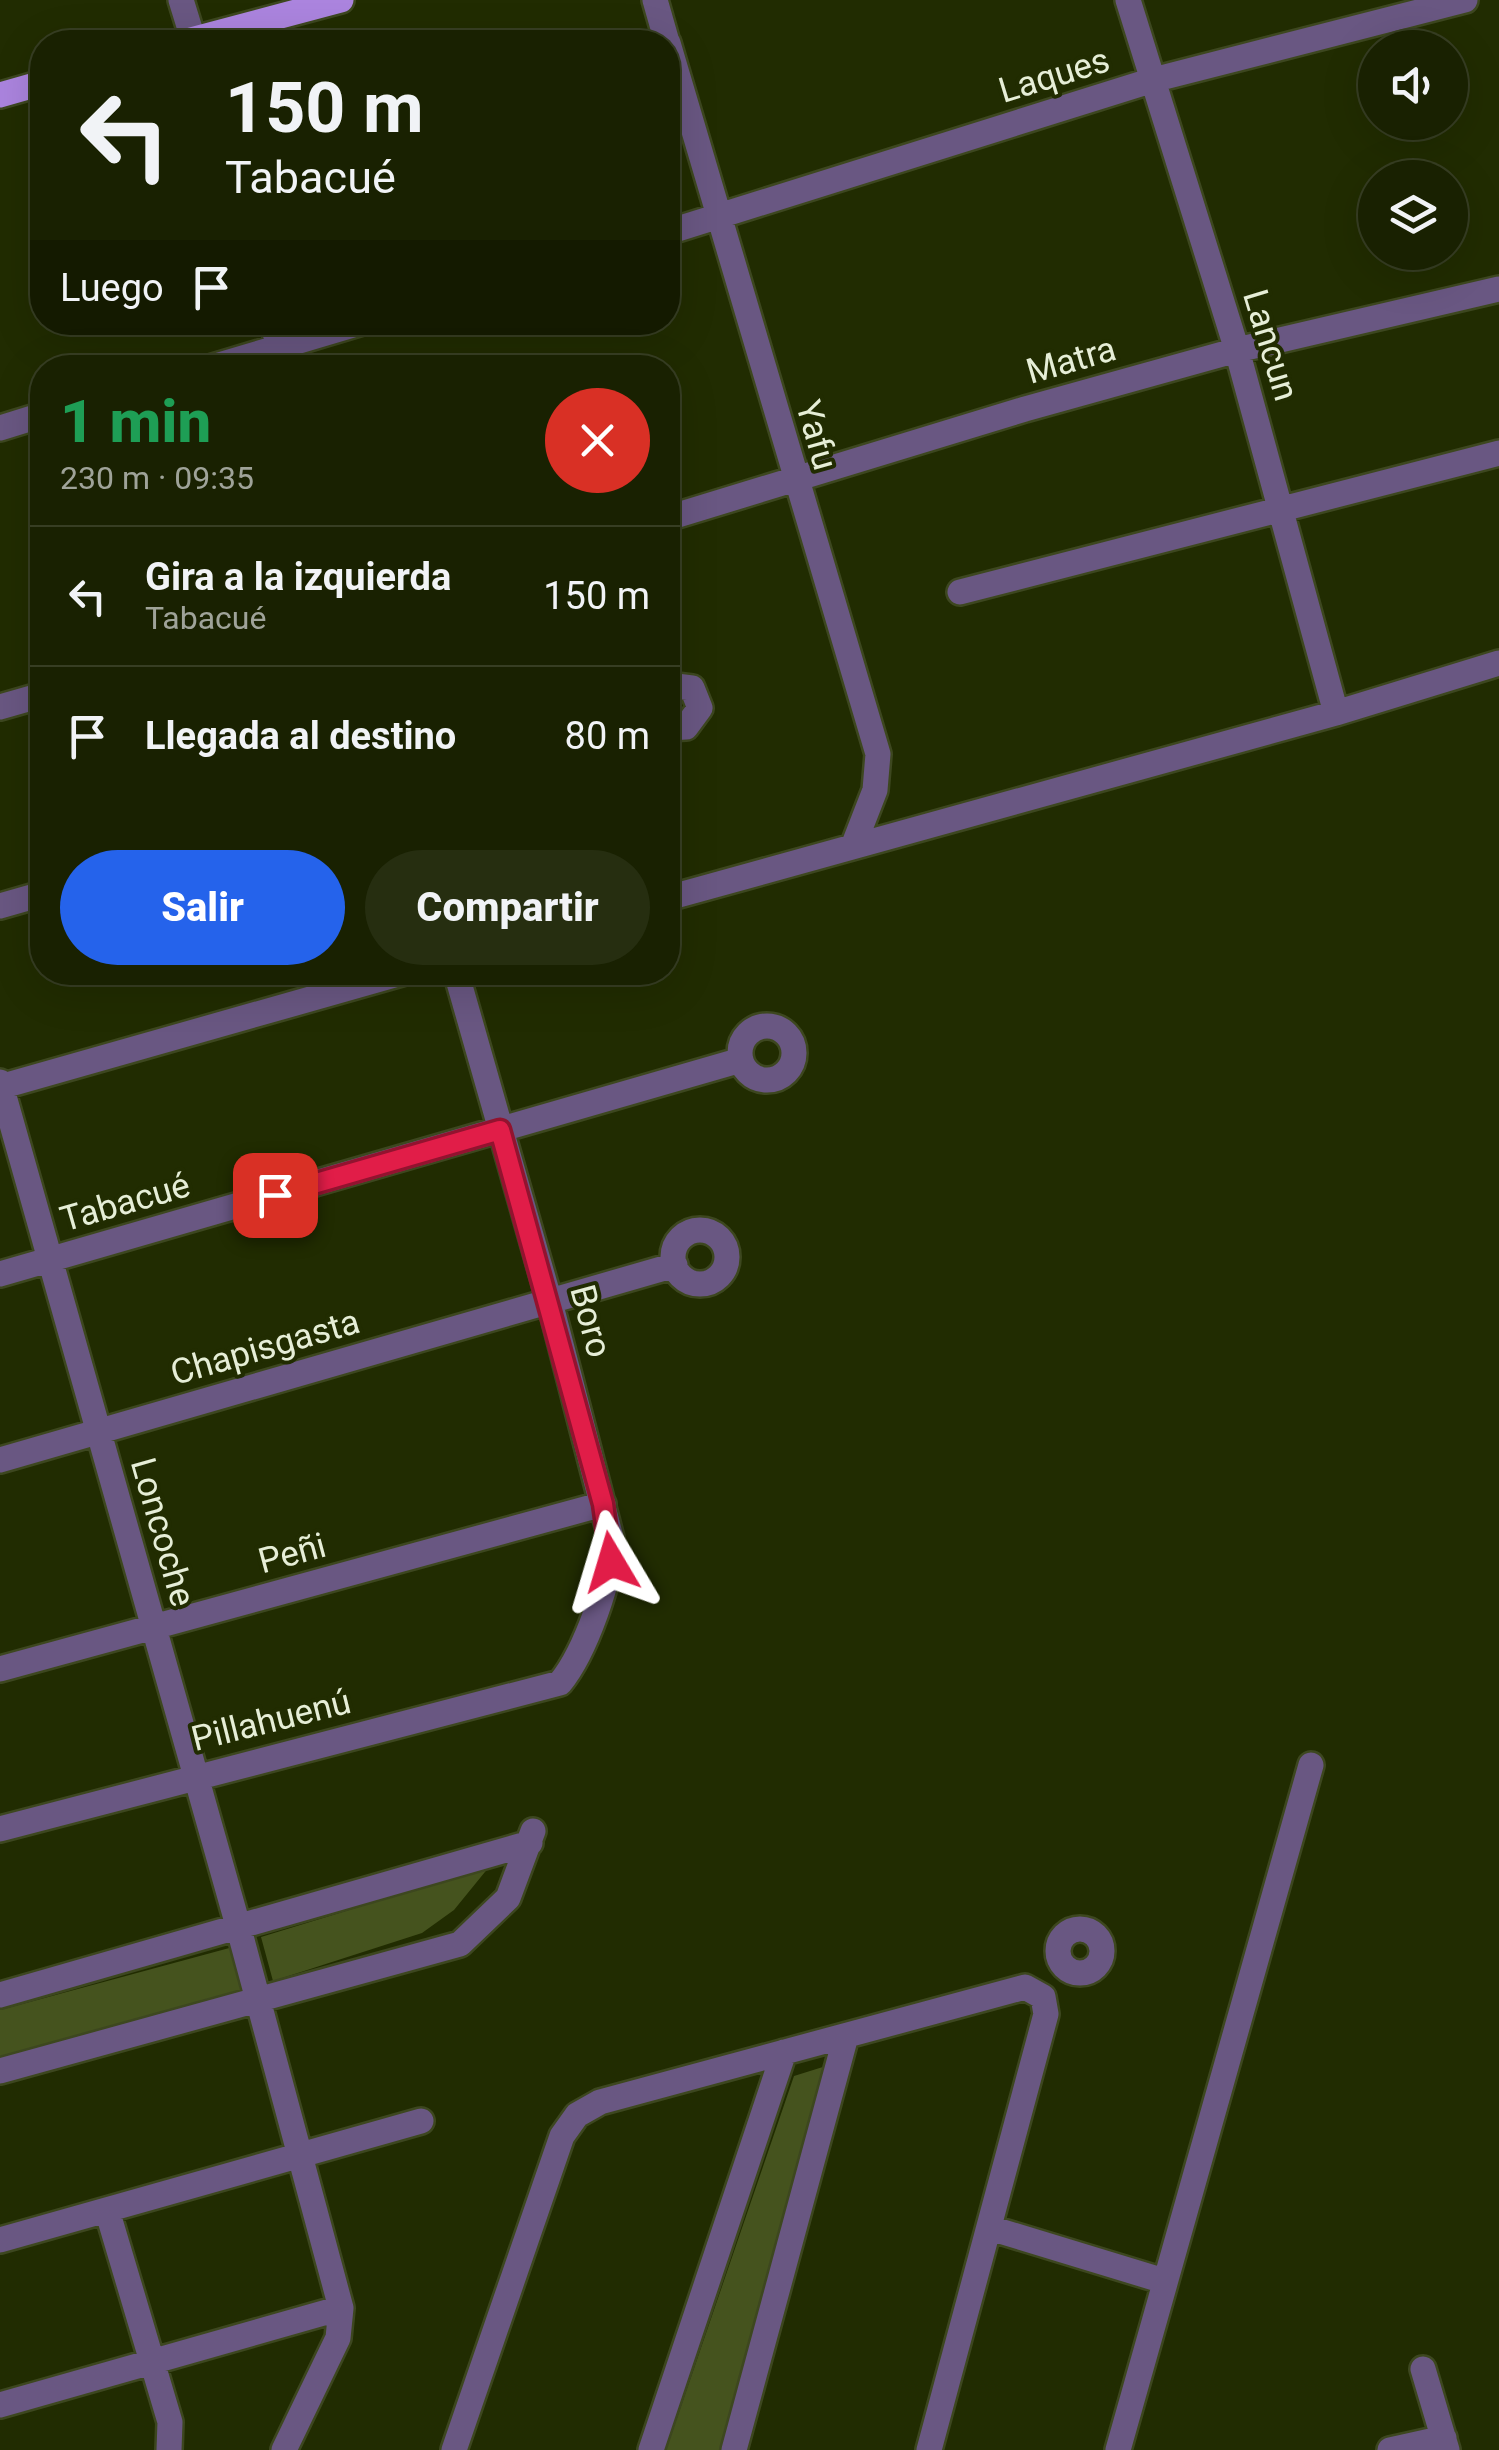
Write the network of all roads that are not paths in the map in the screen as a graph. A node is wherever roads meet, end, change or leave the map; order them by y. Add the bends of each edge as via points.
1 (181, 0) edge
2 (340, 0) edge
3 (655, 0) edge
4 (1128, 0) edge
5 (1465, 0) edge
6 (188, 30) edge
7 (230, 30) edge
8 (664, 30) edge
9 (1153, 80) junction
10 (680, 85) edge
11 (30, 86) edge
12 (0, 95) edge
13 (718, 217) junction
14 (680, 228) edge
15 (1499, 289) edge
16 (318, 335) edge
17 (279, 346) edge
18 (1237, 350) junction
19 (250, 355) edge
20 (30, 419) edge
21 (0, 428) edge
22 (1499, 452) edge
23 (794, 483) junction
24 (1282, 508) junction
25 (680, 515) edge
26 (960, 592) dead end
27 (1499, 663) edge
28 (680, 686) edge
29 (30, 698) edge
30 (0, 707) edge
31 (1336, 713) junction
32 (680, 728) edge
33 (854, 844) junction
34 (680, 895) edge
35 (30, 897) edge
36 (0, 906) edge
37 (359, 985) edge
38 (460, 985) edge
39 (741, 1060) dead end
40 (0, 1085) edge
41 (500, 1130) junction
42 (50, 1260) junction
43 (674, 1265) dead end
44 (0, 1274) edge
45 (550, 1302) junction
46 (99, 1432) junction
47 (0, 1460) edge
48 (603, 1504) junction
49 (154, 1627) junction
50 (0, 1669) edge
51 (560, 1683) joint
52 (1311, 1765) dead end
53 (196, 1774) junction
54 (0, 1829) edge
55 (239, 1929) junction
56 (1066, 1969) dead end
57 (0, 1995) edge
58 (1043, 1997) junction
59 (257, 2002) junction
60 (846, 2036) junction
61 (784, 2052) junction
62 (0, 2071) edge
63 (421, 2121) dead end
64 (300, 2156) junction
65 (107, 2210) junction
66 (990, 2228) junction
67 (0, 2240) edge
68 (1164, 2281) junction
69 (341, 2308) junction
70 (152, 2362) junction
71 (1423, 2369) dead end
72 (0, 2405) edge
73 (1445, 2444) edge
74 (169, 2450) edge
75 (284, 2450) edge
76 (454, 2450) edge
77 (651, 2450) edge
78 (734, 2450) edge
79 (929, 2450) edge
80 (1118, 2450) edge
81 (1390, 2450) edge

1 - 6 street
2 - 7 main road
3 - 8 street, Yafu
4 - 9 street, Lancun
5 - 9 street, Laques
9 - 13 street, Laques
9 - 18 street, Lancun
10 - 13 street, Yafu
11 - 12 main road
13 - 14 street, Laques
13 - 23 street, Yafu
15 - 18 street, Matra
16 - 17 street
17 - 19 street
18 - 23 street, Matra
18 - 24 street, Lancun
20 - 21 street
22 - 24 street
23 - 25 street, Matra
23 - 33 street, Yafu via 878,754 875,790
24 - 26 street
24 - 31 street, Lancun
27 - 31 street
28 - 32 street via 692,688 700,708
29 - 30 street
31 - 33 street
33 - 34 street
35 - 36 street
37 - 40 street
38 - 41 street, Boro
39 - 41 street, Tabacué
40 - 42 street, Loncoche
41 - 42 street, Tabacué
41 - 45 street, Boro
42 - 44 street, Tabacué
42 - 46 street, Loncoche
43 - 45 street, Chapisgasta
45 - 46 street, Chapisgasta
45 - 48 street, Boro
46 - 47 street, Chapisgasta
46 - 49 street, Loncoche
48 - 49 street, Peñi
48 - 51 street, Boro via 611,1562 576,1660
49 - 50 street, Peñi
49 - 53 street, Loncoche
51 - 53 street, Pillahuenú
52 - 68 street
53 - 54 street, Pillahuenú
53 - 55 street, Loncoche
55 - 57 street
55 - 59 street, Loncoche
55 - 59 street via 532,1837 508,1898 460,1944
56 - 58 street
58 - 60 street via 1026,1987
58 - 66 street via 1046,2014
59 - 62 street
59 - 64 street, Loncoche
60 - 61 street
60 - 78 street
61 - 76 street via 600,2102 577,2115 562,2136
61 - 77 street
63 - 64 street
64 - 65 street
64 - 69 street, Loncoche
65 - 67 street
65 - 70 street
66 - 68 street
66 - 79 street
68 - 80 street
69 - 70 street
69 - 75 street via 338,2338
70 - 72 street
70 - 74 street via 170,2422
71 - 73 street
73 - 81 street

